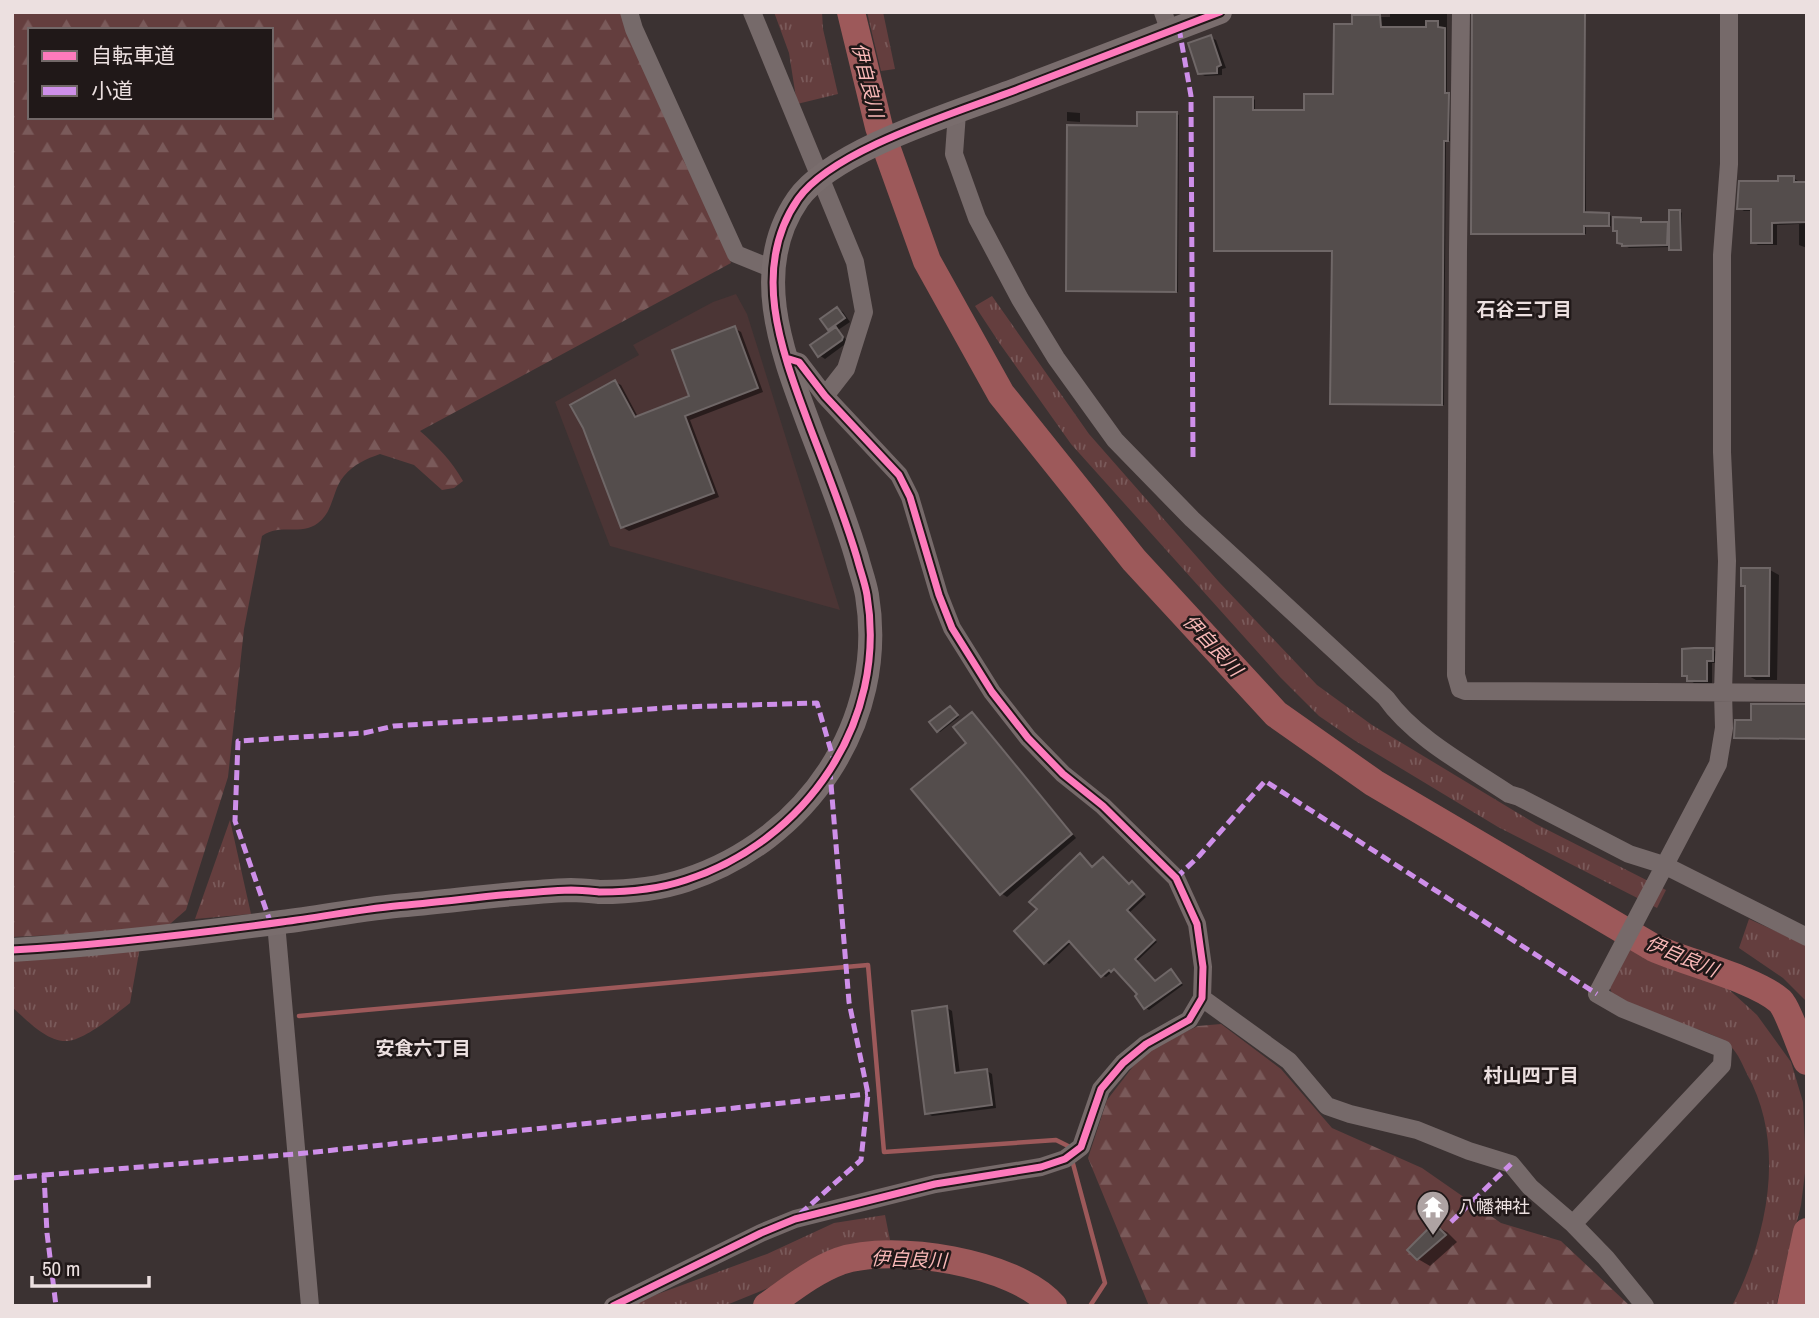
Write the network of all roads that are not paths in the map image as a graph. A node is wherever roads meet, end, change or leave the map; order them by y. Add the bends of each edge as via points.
1 (629, 12) edge
2 (752, 12) edge
3 (1220, 12) edge
4 (1461, 12) edge
5 (1729, 12) edge
6 (1166, 22) edge
7 (950, 115) junction
8 (820, 177) junction
9 (773, 269) junction
10 (786, 358) junction
11 (825, 396) junction
12 (1723, 692) junction
13 (1807, 694) edge
14 (1660, 870) junction
15 (274, 923) junction
16 (1807, 937) edge
17 (12, 950) edge
18 (1202, 998) junction
19 (1573, 1224) junction
20 (310, 1306) edge
21 (613, 1306) edge
22 (1645, 1306) edge

1 - 9 street via 736,254
2 - 8 street
3 - 6 street
4 - 12 street via 1458,684 1465,691
5 - 12 street via 1729,164 1722,255 1727,561
6 - 7 street
7 - 8 street via 893,136
7 - 14 street via 954,154 977,218 1020,299 1056,358 1136,463 1394,710 1441,749 1509,794
8 - 9 street via 801,194 784,222
8 - 11 street via 855,262 864,312 846,369
9 - 10 street via 774,313
10 - 11 street via 799,362
10 - 15 street via 849,530 867,594 871,643 863,693 847,741 805,804 772,836 729,862 684,881 632,891 575,890 398,905
11 - 18 street via 899,475 952,628 992,692 1063,774 1103,806 1176,878 1197,924
12 - 13 street
12 - 14 street via 1718,764
14 - 16 street
14 - 19 street via 1597,994 1723,1049 1722,1065
15 - 17 street
15 - 20 street
18 - 19 street via 1289,1061 1326,1105 1417,1130 1511,1164
18 - 21 street via 1189,1020 1123,1063 1101,1089 1081,1147 1065,1159 935,1184 795,1219
19 - 22 street

